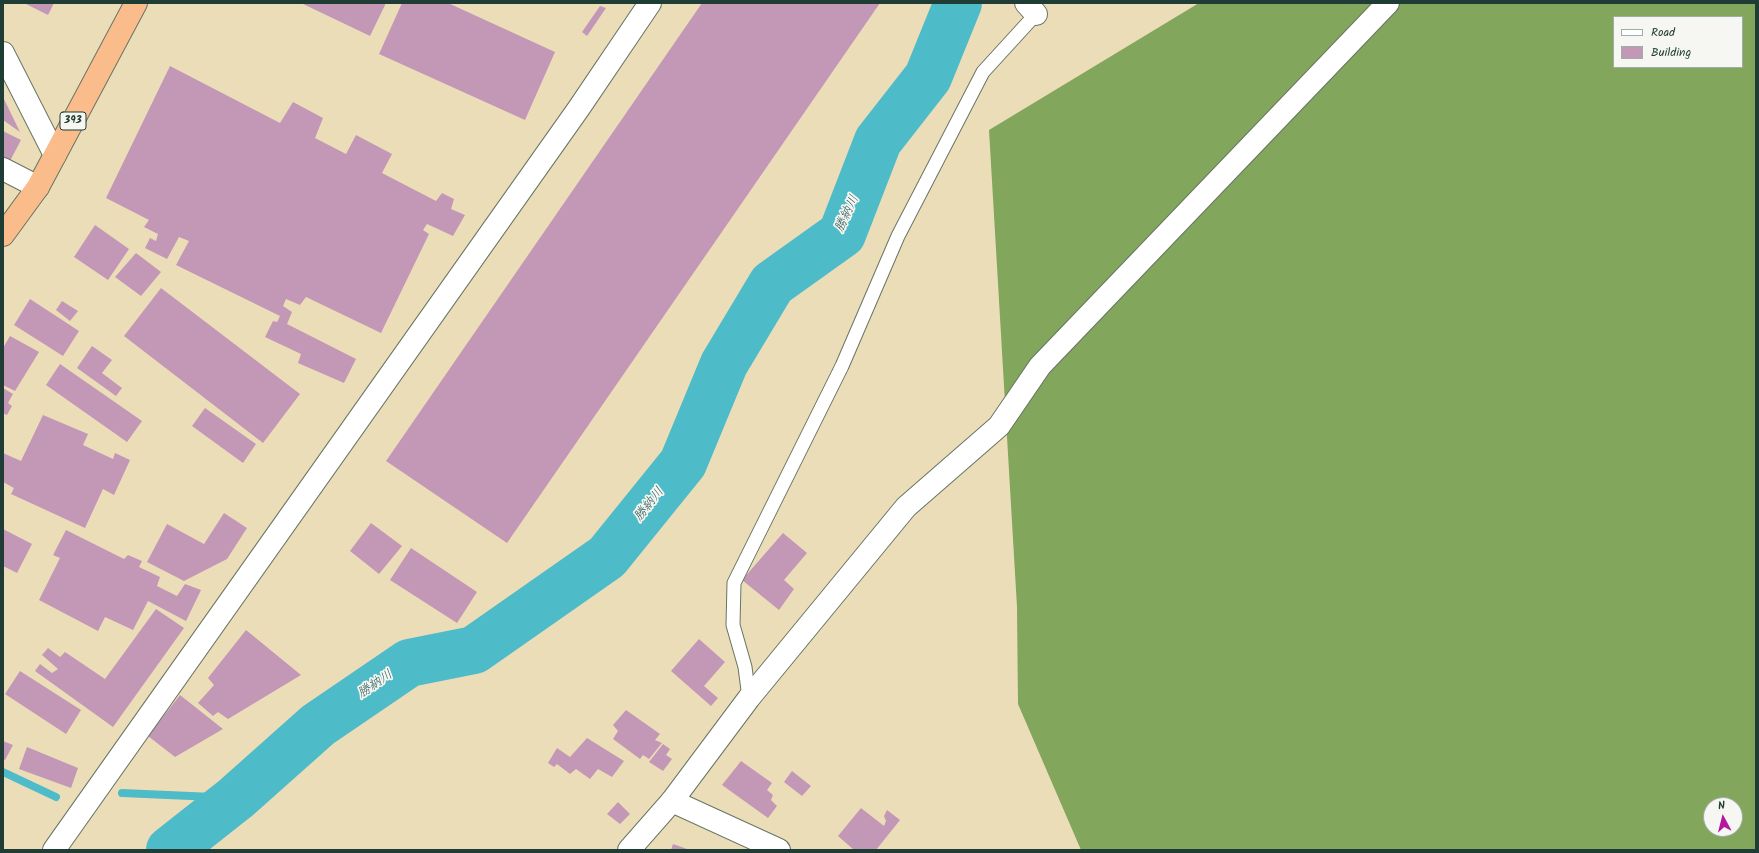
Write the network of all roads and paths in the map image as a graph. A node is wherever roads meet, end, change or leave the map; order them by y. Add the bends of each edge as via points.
1 (136, 3) edge
2 (650, 3) edge
3 (1388, 3) edge
4 (1032, 8) edge
5 (4, 58) edge
6 (55, 155) junction
7 (3, 169) edge
8 (38, 187) junction
9 (3, 235) edge
10 (749, 698) junction
11 (672, 801) junction
12 (54, 850) edge
13 (629, 850) edge
14 (779, 850) edge

1 - 6 highway, 393
2 - 12 street via 579,108
3 - 10 street via 1040,366 1000,426 906,507
4 - 10 lane via 984,72 898,236 842,366 734,582 733,625 745,667
5 - 6 street
6 - 8 highway, 393
7 - 8 street
8 - 9 highway, 393
10 - 11 street
11 - 13 street
11 - 14 street

